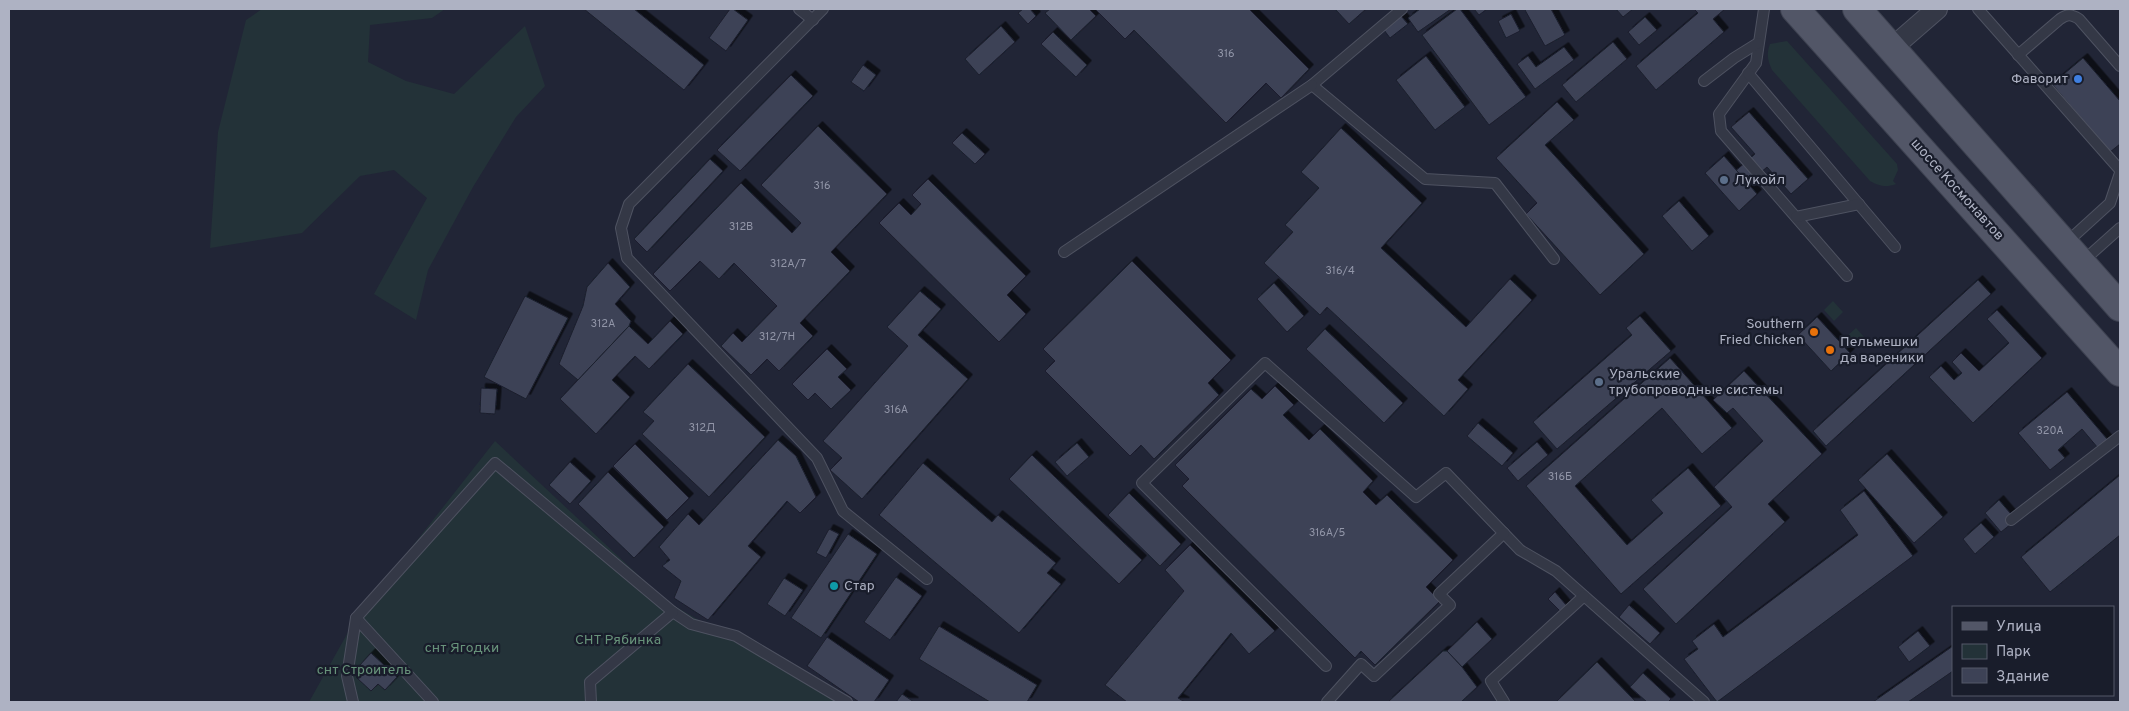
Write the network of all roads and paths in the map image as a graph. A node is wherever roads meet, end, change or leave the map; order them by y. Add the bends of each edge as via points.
1 (799, 9) edge
2 (823, 9) edge
3 (1402, 9) edge
4 (1764, 9) edge
5 (1795, 9) edge
6 (1857, 9) edge
7 (1937, 9) edge
8 (1978, 9) edge
9 (812, 20) junction
10 (1758, 43) junction
11 (1892, 48) junction
12 (2018, 56) junction
13 (2120, 66) edge
14 (1748, 73) junction
15 (1704, 81) dead end
16 (1312, 85) junction
17 (2120, 171) edge
18 (1859, 204) junction
19 (1796, 217) junction
20 (2120, 228) edge
21 (1895, 247) dead end
22 (1064, 252) dead end
23 (2072, 253) junction
24 (1554, 259) dead end
25 (1847, 276) dead end
26 (2120, 308) edge
27 (2120, 372) edge
28 (2120, 436) edge
29 (2011, 520) dead end
30 (1504, 533) junction
31 (927, 579) dead end
32 (1584, 596) junction
33 (673, 612) junction
34 (356, 618) junction
35 (1326, 666) dead end
36 (353, 702) edge
37 (432, 702) edge
38 (591, 702) edge
39 (846, 702) edge
40 (1328, 702) edge
41 (1504, 702) edge
42 (1704, 702) edge

1 - 9 lane
2 - 9 lane
3 - 16 lane
4 - 10 lane
5 - 27 main road, шоссе Космонавтов
6 - 11 main road
7 - 11 street
8 - 12 lane
9 - 31 lane via 629,204 621,228 626,258 817,458 843,511
10 - 14 lane via 1756,63
10 - 15 lane
11 - 23 main road
12 - 13 lane via 2060,19 2072,15
12 - 17 lane
14 - 18 lane
14 - 19 lane via 1719,114 1721,131
16 - 22 lane
16 - 24 lane via 1425,179 1495,183
17 - 23 lane via 2110,203
18 - 19 lane
18 - 21 lane
19 - 25 lane
20 - 23 lane
23 - 26 main road
28 - 29 lane
30 - 32 lane via 1520,550 1556,571
30 - 35 lane via 1446,473 1416,497 1265,363 1142,484
30 - 40 lane via 1439,594 1450,605 1374,676 1361,664
32 - 41 lane via 1491,681
32 - 42 lane
33 - 34 lane via 495,463
33 - 38 lane via 590,682
33 - 39 lane via 691,624 736,636
34 - 36 lane via 346,676
34 - 37 lane

